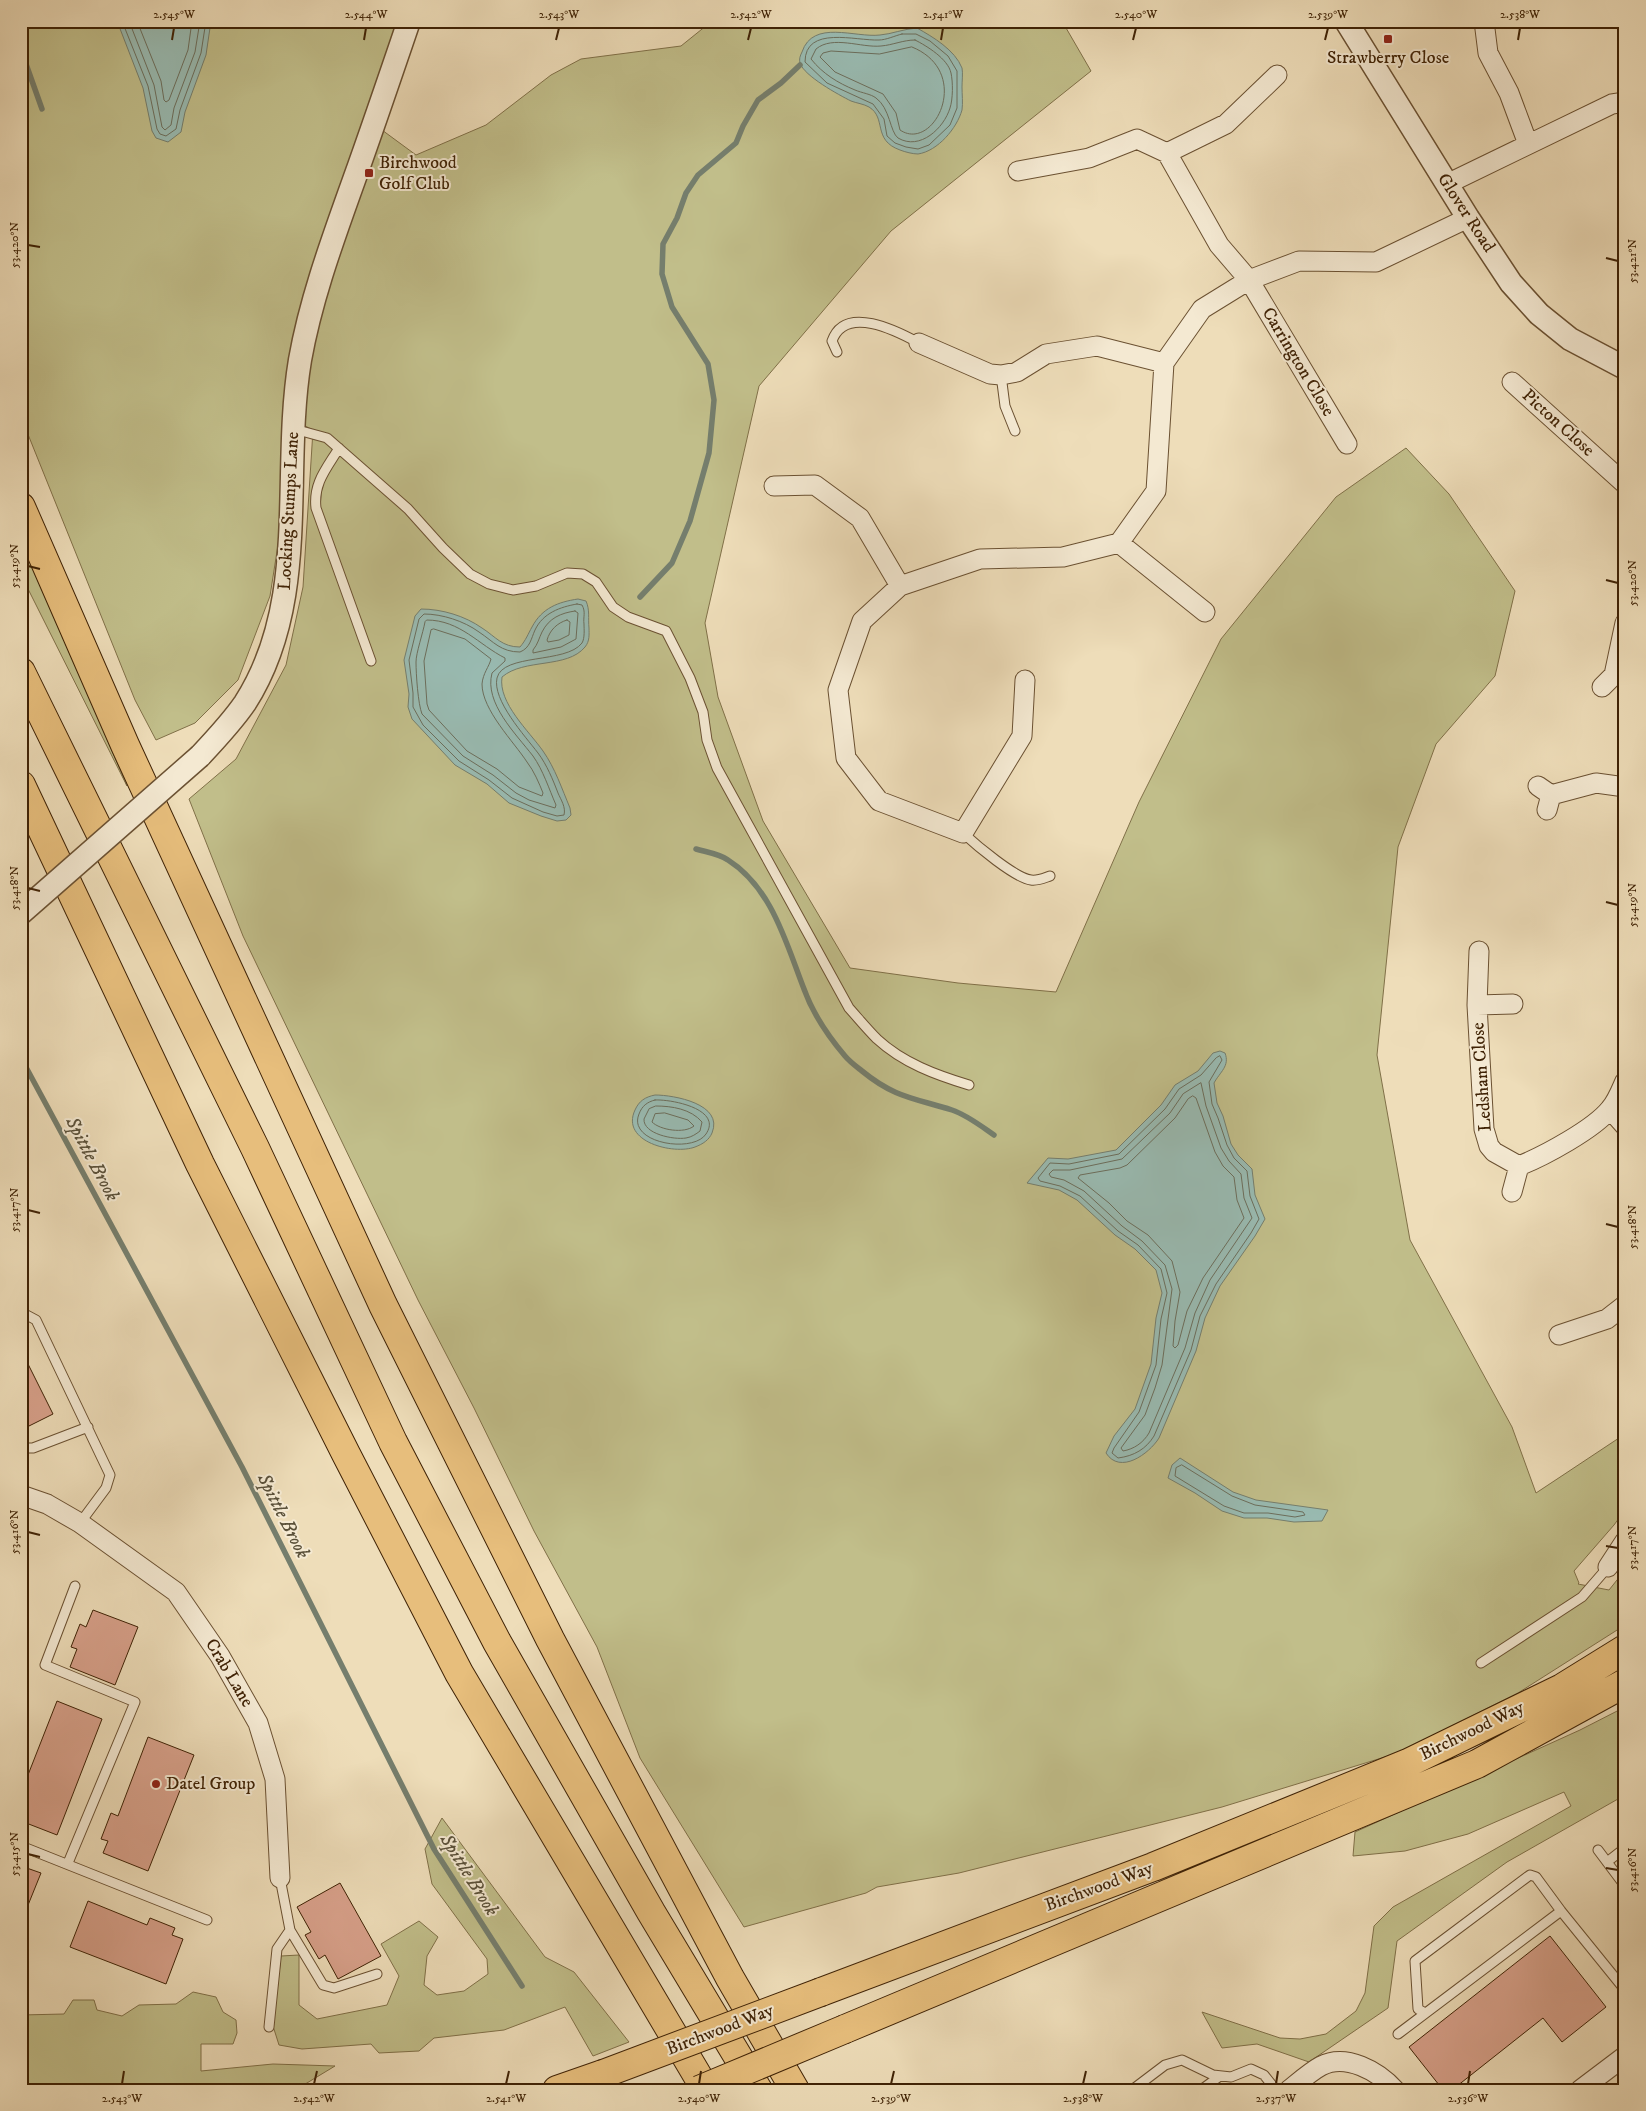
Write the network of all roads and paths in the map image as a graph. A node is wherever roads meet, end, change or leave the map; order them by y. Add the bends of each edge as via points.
1 (409, 21) edge
2 (1346, 21) edge
3 (1484, 21) edge
4 (1277, 75) dead end
5 (1625, 102) edge
6 (1528, 144) junction
7 (1167, 153) junction
8 (1018, 172) dead end
9 (1447, 184) junction
10 (1468, 218) junction
11 (1249, 280) junction
12 (919, 343) joint
13 (837, 352) dead end
14 (1164, 363) junction
15 (1625, 368) edge
16 (1001, 375) junction
17 (1512, 382) dead end
18 (293, 429) junction
19 (1015, 431) dead end
20 (1347, 444) dead end
21 (339, 448) junction
22 (1625, 484) edge
23 (774, 486) dead end
24 (21, 507) edge
25 (1119, 543) junction
26 (900, 586) junction
27 (1205, 612) dead end
28 (1625, 623) edge
29 (371, 661) dead end
30 (21, 672) edge
31 (1026, 680) dead end
32 (1602, 687) dead end
33 (21, 785) edge
34 (1625, 788) edge
35 (1546, 797) dead end
36 (963, 833) junction
37 (1050, 876) dead end
38 (21, 913) edge
39 (1479, 951) dead end
40 (1513, 1004) dead end
41 (1477, 1005) junction
42 (1625, 1081) edge
43 (969, 1085) dead end
44 (1610, 1109) junction
45 (1625, 1126) edge
46 (1519, 1166) junction
47 (1512, 1192) dead end
48 (1625, 1304) edge
49 (21, 1312) edge
50 (1559, 1335) dead end
51 (88, 1427) junction
52 (21, 1448) edge
53 (21, 1495) edge
54 (80, 1523) junction
55 (1625, 1541) edge
56 (1608, 1567) joint
57 (76, 1586) dead end
58 (1625, 1649) edge
59 (1481, 1663) dead end
60 (1625, 1683) edge
61 (21, 1846) edge
62 (1625, 1848) edge
63 (1598, 1850) dead end
64 (1607, 1862) junction
65 (68, 1863) junction
66 (280, 1878) joint
67 (1625, 1886) edge
68 (1561, 1911) junction
69 (207, 1920) dead end
70 (290, 1930) junction
71 (377, 1974) dead end
72 (1625, 1990) edge
73 (1425, 2013) junction
74 (269, 2027) dead end
75 (1398, 2034) dead end
76 (1625, 2056) edge
77 (1220, 2076) junction
78 (557, 2090) edge
79 (699, 2090) edge
80 (706, 2090) edge
81 (758, 2090) edge
82 (795, 2090) edge
83 (1132, 2090) edge
84 (1201, 2090) edge
85 (1276, 2090) edge
86 (1289, 2090) edge
87 (1394, 2090) edge
88 (1580, 2090) edge

1 - 18 street, Locking Stumps Lane via 315,294 300,360
2 - 9 street, Glover Road
3 - 6 street via 1488,53 1509,93
4 - 7 street via 1226,124
5 - 6 street via 1612,104
6 - 9 street
7 - 8 street via 1137,138 1089,158
7 - 11 street, Carrington Close via 1219,244
9 - 10 street, Glover Road
10 - 11 street via 1376,262 1298,261
10 - 15 street, Glover Road via 1512,283 1539,314 1570,340
11 - 14 street via 1202,309
11 - 20 street, Carrington Close
12 - 13 lane via 896,330 872,323 848,323 836,332 832,341
12 - 16 street via 990,374
14 - 16 street via 1097,346 1046,354 1017,372
14 - 25 street via 1156,491
16 - 19 lane via 1005,406
17 - 22 street, Picton Close
18 - 21 lane via 327,438
18 - 38 street, Locking Stumps Lane, bridge via 285,600 274,643 245,702 225,730 200,756
21 - 29 lane via 314,495
21 - 43 lane via 408,509 470,574 488,584 514,590 536,586 567,573 583,574 596,582 613,607 628,617 666,631 690,678 717,768 849,1008 878,1039 910,1063
23 - 26 street via 815,485 860,518
24 - 82 main road via 124,745 383,1305 550,1639 730,1978
25 - 26 street via 1063,557 980,559
25 - 27 street
26 - 36 street via 862,622 838,690 846,758 879,801
28 - 32 street via 1614,675
30 - 81 main road via 251,1139 402,1460 502,1651 651,1912
31 - 36 street via 1022,736
33 - 80 main road via 200,1164 459,1673
34 - 35 street via 1596,783
36 - 37 lane via 981,850 1030,880
39 - 41 street, Ledsham Close
40 - 41 street
41 - 46 street, Ledsham Close via 1484,1129 1494,1152
42 - 44 street
44 - 45 street
44 - 46 street via 1541,1157
46 - 47 street
48 - 50 street via 1607,1319
49 - 51 lane via 36,1320
51 - 52 lane via 33,1448
51 - 54 lane via 110,1475 106,1488
53 - 54 street, Crab Lane via 47,1504
54 - 66 street, Crab Lane via 176,1592 220,1656 258,1723 275,1779
55 - 56 street
56 - 59 lane via 1582,1597
57 - 65 lane via 45,1664 135,1702
58 - 78 main road, Birchwood Way, bridge via 1562,1688 1408,1763 1153,1867
60 - 79 main road, Birchwood Way, bridge via 1477,1764
61 - 65 lane
62 - 64 lane
63 - 64 lane
64 - 67 lane
65 - 69 lane
66 - 70 lane
68 - 72 lane
68 - 73 lane
68 - 73 lane via 1536,1876 1530,1875 1417,1959 1418,2009
70 - 71 lane via 323,1985 334,1988
70 - 74 lane via 277,1949
73 - 75 lane
76 - 88 street
77 - 83 lane via 1182,2060 1165,2065
77 - 84 lane
77 - 85 lane via 1231,2077 1251,2069 1264,2074
86 - 87 street via 1321,2066 1334,2062 1364,2067 1378,2074

